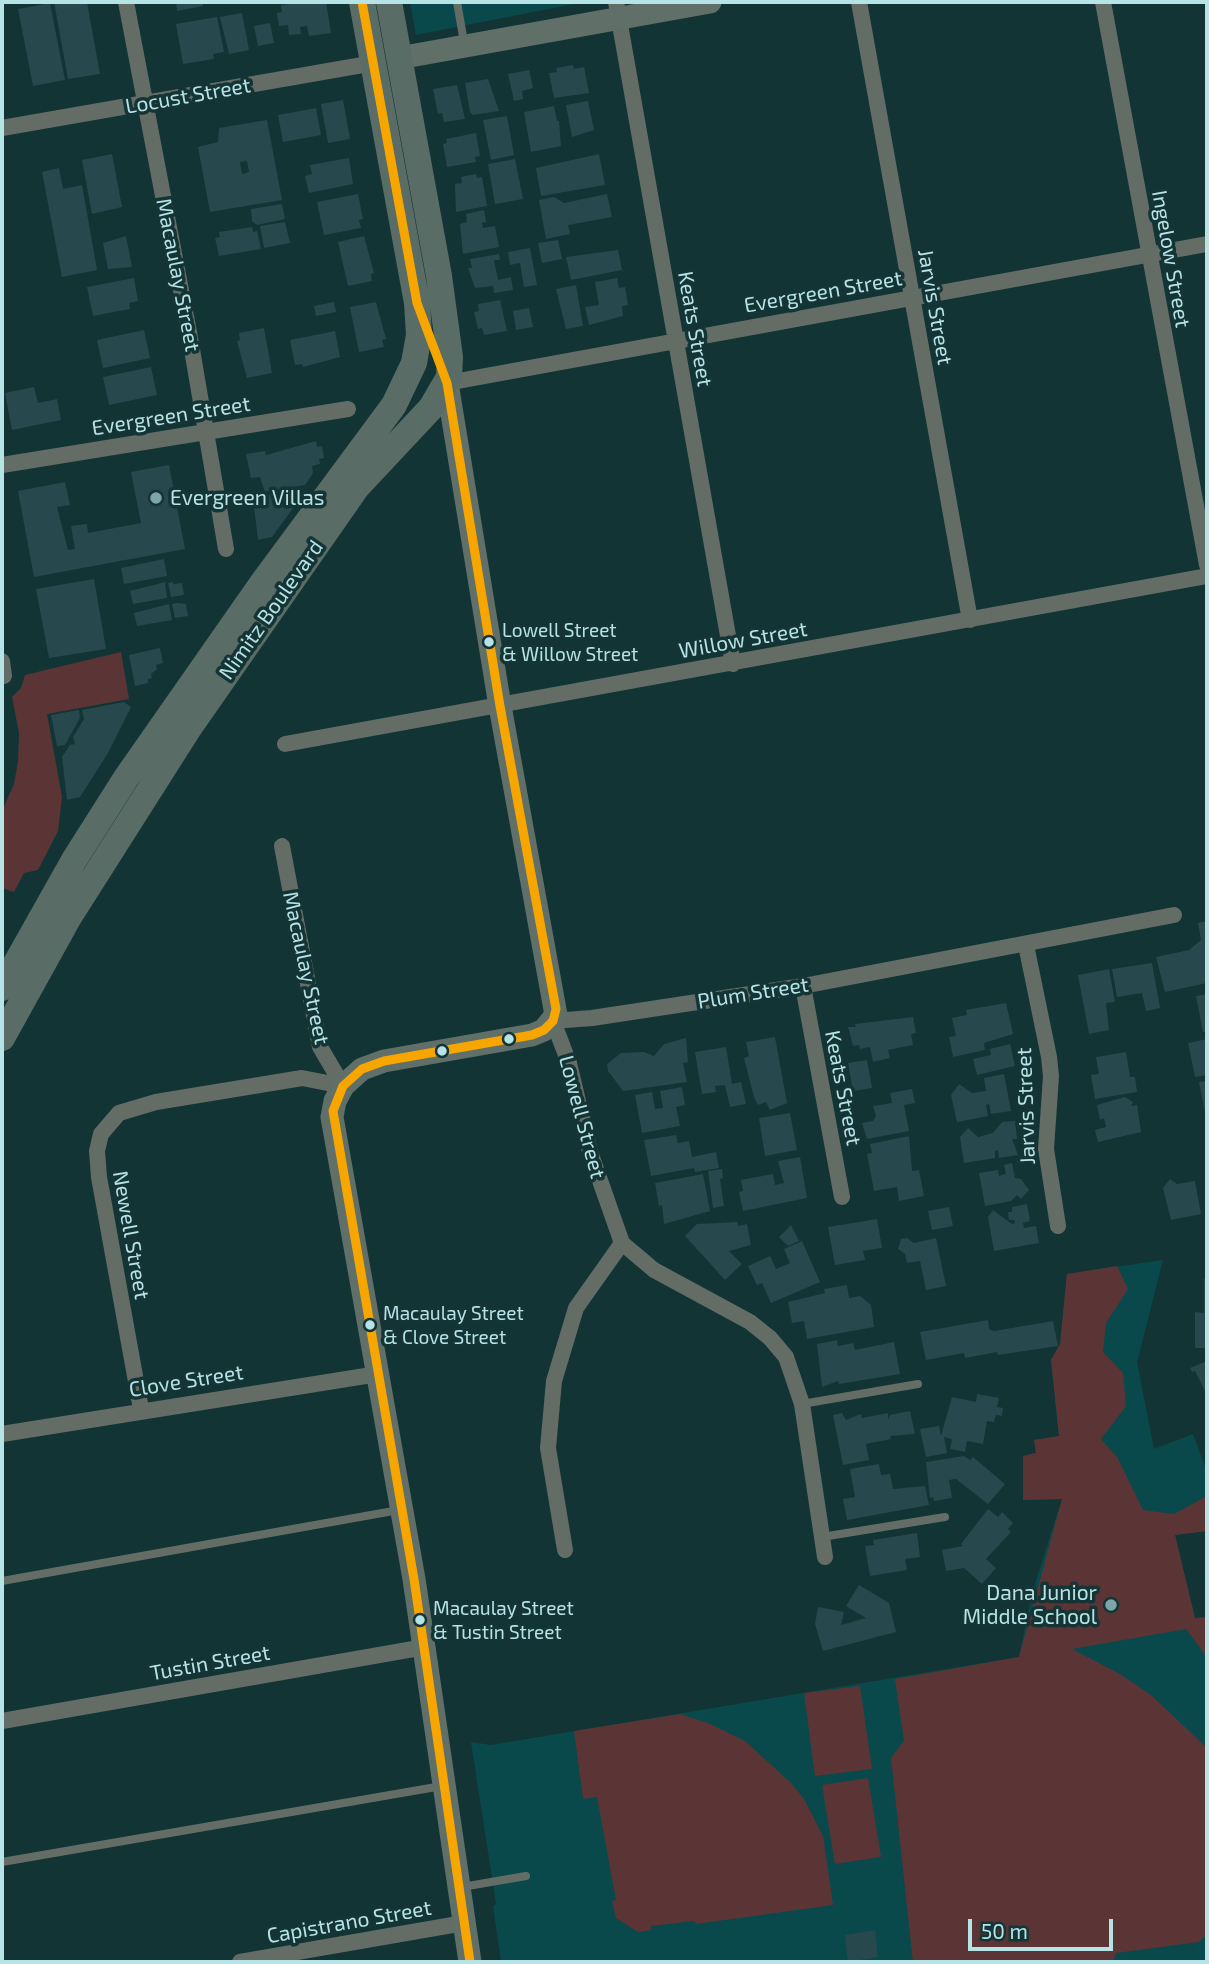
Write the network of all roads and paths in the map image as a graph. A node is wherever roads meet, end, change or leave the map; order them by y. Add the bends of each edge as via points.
1 (126, 2) edge
2 (362, 2) edge
3 (389, 2) edge
4 (457, 2) edge
5 (710, 2) edge
6 (859, 2) edge
7 (1103, 2) edge
8 (617, 11) edge
9 (465, 45) junction
10 (386, 60) junction
11 (146, 103) junction
12 (2, 128) edge
13 (1207, 244) edge
14 (1149, 254) junction
15 (912, 298) junction
16 (417, 303) junction
17 (676, 340) junction
18 (447, 383) junction
19 (348, 409) dead end
20 (205, 432) junction
21 (2, 465) edge
22 (226, 549) dead end
23 (1207, 565) edge
24 (1207, 576) edge
25 (970, 620) junction
26 (733, 664) junction
27 (500, 706) junction
28 (285, 744) dead end
29 (282, 846) dead end
30 (1174, 915) dead end
31 (1026, 944) junction
32 (803, 986) junction
33 (2, 988) edge
34 (553, 1021) junction
35 (2, 1038) edge
36 (343, 1086) junction
37 (842, 1197) dead end
38 (1058, 1226) dead end
39 (622, 1244) junction
40 (378, 1374) junction
41 (918, 1384) dead end
42 (802, 1404) junction
43 (141, 1409) junction
44 (2, 1434) edge
45 (403, 1509) junction
46 (945, 1517) dead end
47 (822, 1536) junction
48 (565, 1550) dead end
49 (825, 1557) dead end
50 (2, 1581) edge
51 (425, 1647) junction
52 (2, 1720) edge
53 (445, 1785) junction
54 (2, 1862) edge
55 (526, 1876) dead end
56 (460, 1887) junction
57 (464, 1923) junction
58 (240, 1962) edge
59 (470, 1962) edge

1 - 11 street, Macaulay Street
2 - 10 main road, Nimitz Boulevard
3 - 10 main road, Nimitz Boulevard
4 - 9 lane
5 - 8 street, Locust Street
6 - 15 street, Jarvis Street
7 - 14 street, Ingelow Street
8 - 9 street, Locust Street
8 - 17 street, Keats Street
9 - 10 street, Locust Street
10 - 11 street, Locust Street
10 - 16 main road, Nimitz Boulevard
10 - 18 main road, Nimitz Boulevard via 445,317 451,363
11 - 12 street, Locust Street
11 - 20 street, Macaulay Street
13 - 14 street, Evergreen Street
14 - 15 street, Evergreen Street
14 - 23 street, Ingelow Street
15 - 17 street, Evergreen Street
15 - 25 street, Jarvis Street
16 - 18 main road
16 - 33 main road, Nimitz Boulevard via 417,348 398,398 126,778
17 - 18 street, Evergreen Street
17 - 26 street, Keats Street
18 - 27 street, Lowell Street
18 - 35 main road, Nimitz Boulevard via 431,408 357,487 189,728 69,917
19 - 20 street, Evergreen Street
20 - 21 street, Evergreen Street
20 - 22 street, Macaulay Street
24 - 25 street, Willow Street
25 - 26 street, Willow Street
26 - 27 street, Willow Street
27 - 28 street, Willow Street
27 - 34 street, Lowell Street via 556,1009
29 - 36 street, Macaulay Street via 320,1047
30 - 31 street, Plum Street
31 - 32 street, Plum Street
31 - 38 street, Jarvis Street via 1051,1076 1046,1149
32 - 34 street, Plum Street
32 - 37 street, Keats Street
34 - 36 street, Plum Street via 532,1035 378,1063
34 - 39 street, Lowell Street
36 - 40 street via 334,1106 333,1125
36 - 43 street, Newell Street via 302,1078 156,1102 119,1113 101,1134 99,1177
39 - 42 street via 654,1270 762,1331 786,1357
39 - 48 street via 576,1308 554,1381 548,1448
40 - 43 street, Clove Street
40 - 45 street
41 - 42 lane
42 - 47 street
43 - 44 street, Clove Street
45 - 50 lane
45 - 51 street
46 - 47 lane
47 - 49 street
51 - 52 street, Tustin Street
51 - 53 street
53 - 54 lane
53 - 56 street
55 - 56 lane
56 - 57 street
57 - 58 street, Capistrano Street
57 - 59 street

